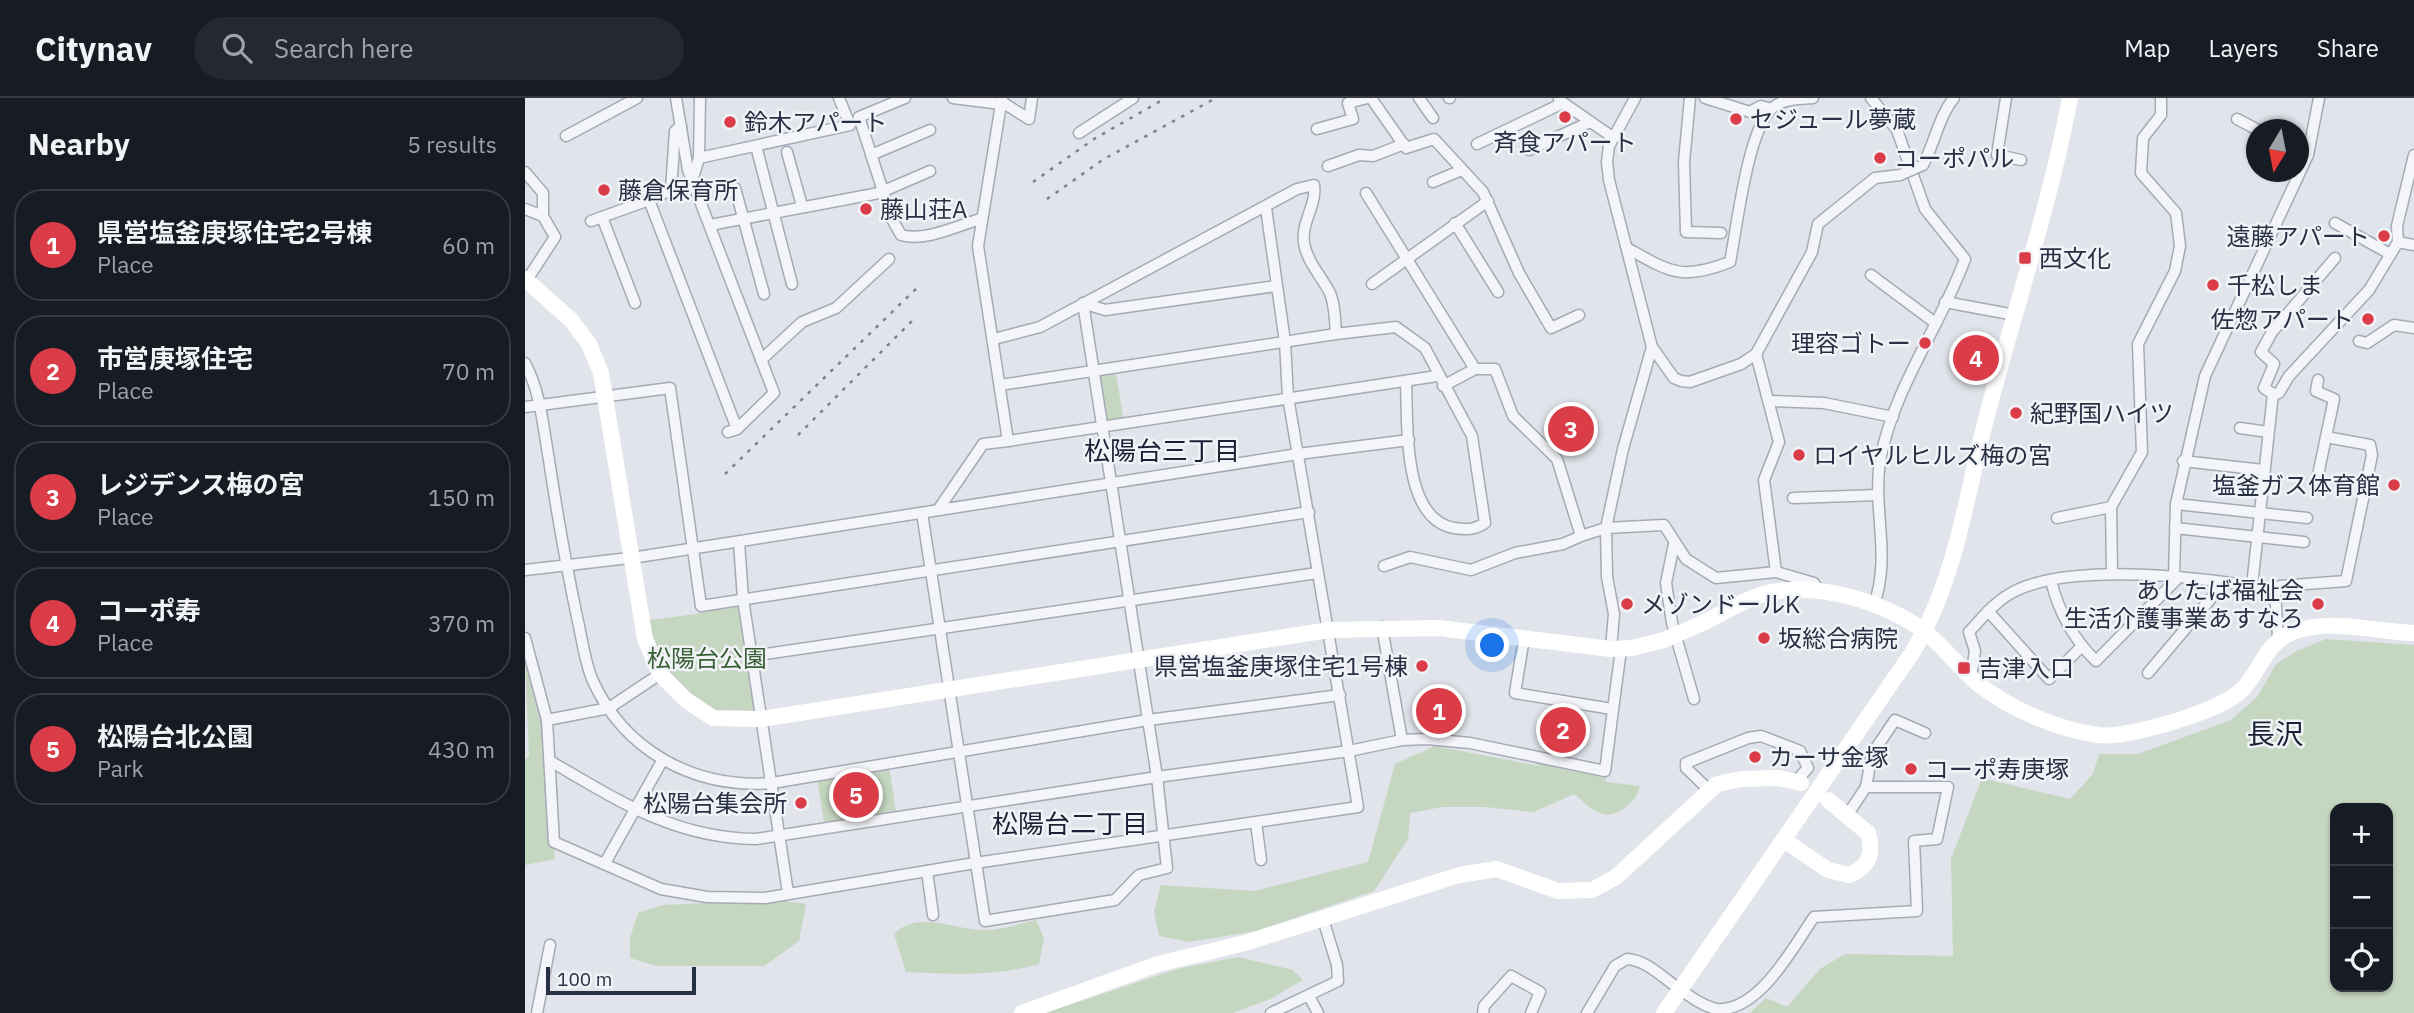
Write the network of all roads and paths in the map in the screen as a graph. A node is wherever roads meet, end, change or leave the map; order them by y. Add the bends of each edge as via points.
1 (637, 98) edge
2 (677, 98) edge
3 (700, 98) edge
4 (839, 98) edge
5 (905, 98) edge
6 (953, 98) edge
7 (1032, 98) edge
8 (1133, 98) edge
9 (1369, 98) edge
10 (1419, 98) edge
11 (1690, 98) edge
12 (1705, 98) edge
13 (1813, 98) edge
14 (1871, 98) edge
15 (1954, 98) edge
16 (2006, 98) edge
17 (2070, 98) edge
18 (2161, 98) edge
19 (2319, 98) edge
20 (1560, 100) edge
21 (1002, 101) edge
22 (1633, 101) edge
23 (1771, 109) junction
24 (1433, 118) dead end
25 (2237, 119) dead end
26 (1590, 122) junction
27 (2246, 124) edge
28 (681, 126) junction
29 (1317, 129) dead end
30 (930, 130) dead end
31 (2309, 132) edge
32 (1079, 133) dead end
33 (566, 136) dead end
34 (1613, 138) junction
35 (1403, 144) junction
36 (1477, 144) dead end
37 (756, 145) junction
38 (1528, 150) dead end
39 (787, 152) dead end
40 (871, 155) junction
41 (2414, 155) edge
42 (699, 158) junction
43 (2021, 160) dead end
44 (1328, 166) dead end
45 (1462, 170) junction
46 (930, 171) dead end
47 (525, 172) edge
48 (692, 181) junction
49 (1433, 182) dead end
50 (2290, 182) edge
51 (735, 188) dead end
52 (883, 190) junction
53 (1366, 193) dead end
54 (649, 200) junction
55 (1488, 201) junction
56 (802, 206) junction
57 (1266, 208) junction
58 (525, 209) edge
59 (772, 212) junction
60 (543, 216) junction
61 (742, 218) junction
62 (981, 219) junction
63 (1455, 223) junction
64 (2335, 223) dead end
65 (710, 225) junction
66 (1721, 233) dead end
67 (2398, 242) junction
68 (2414, 245) edge
69 (1627, 248) junction
70 (2389, 254) junction
71 (1407, 258) junction
72 (2335, 258) dead end
73 (889, 260) dead end
74 (1871, 275) dead end
75 (526, 281) edge
76 (792, 284) dead end
77 (1372, 284) dead end
78 (1276, 286) junction
79 (1498, 292) dead end
80 (764, 294) dead end
81 (1945, 302) junction
82 (635, 303) dead end
83 (1083, 303) junction
84 (2015, 314) junction
85 (1579, 315) dead end
86 (1934, 322) junction
87 (2414, 328) edge
88 (1336, 334) junction
89 (994, 339) junction
90 (2359, 341) dead end
91 (1285, 342) junction
92 (1652, 347) junction
93 (1756, 354) junction
94 (761, 360) junction
95 (525, 363) edge
96 (1475, 369) junction
97 (1093, 370) junction
98 (2318, 380) dead end
99 (1440, 381) junction
100 (1406, 383) junction
101 (1000, 385) junction
102 (2273, 394) junction
103 (605, 396) junction
104 (1288, 397) junction
105 (1770, 401) junction
106 (539, 404) junction
107 (525, 407) edge
108 (1893, 417) junction
109 (1101, 425) junction
110 (2240, 428) dead end
111 (2268, 432) junction
112 (2326, 437) junction
113 (1409, 440) junction
114 (1008, 441) junction
115 (1298, 454) junction
116 (2183, 461) junction
117 (2263, 470) junction
118 (2317, 480) dead end
119 (1109, 483) junction
120 (1878, 495) junction
121 (1793, 498) dead end
122 (2176, 504) junction
123 (2111, 507) junction
124 (938, 510) junction
125 (1309, 512) junction
126 (922, 513) junction
127 (2260, 513) junction
128 (2057, 518) dead end
129 (2307, 518) dead end
130 (1606, 528) junction
131 (2175, 528) junction
132 (1581, 536) junction
133 (2256, 537) junction
134 (739, 542) junction
135 (2304, 542) dead end
136 (1120, 543) junction
137 (1674, 544) junction
138 (692, 548) junction
139 (633, 558) junction
140 (566, 564) junction
141 (1384, 566) dead end
142 (525, 570) edge
143 (930, 570) junction
144 (1776, 572) junction
145 (1317, 573) junction
146 (2112, 573) junction
147 (2177, 577) junction
148 (2051, 581) junction
149 (2224, 583) junction
150 (2252, 586) junction
151 (2275, 591) junction
152 (1820, 592) junction
153 (743, 599) junction
154 (1129, 602) junction
155 (1874, 605) junction
156 (1988, 611) junction
157 (1382, 627) junction
158 (939, 628) junction
159 (1329, 630) junction
160 (1925, 632) junction
161 (2414, 633) edge
162 (525, 638) edge
163 (1524, 638) junction
164 (2278, 639) junction
165 (2081, 647) junction
166 (1616, 649) junction
167 (752, 656) junction
168 (1138, 659) junction
169 (2148, 673) dead end
170 (660, 674) junction
171 (1971, 677) junction
172 (948, 689) junction
173 (1340, 695) junction
174 (1694, 699) dead end
175 (609, 708) junction
176 (1612, 709) junction
177 (761, 719) junction
178 (547, 720) junction
179 (1148, 720) junction
180 (1925, 733) dead end
181 (1402, 740) junction
182 (958, 750) junction
183 (1349, 751) junction
184 (550, 761) junction
185 (662, 761) junction
186 (1157, 777) junction
187 (1799, 782) joint
188 (772, 783) junction
189 (1866, 787) junction
190 (1708, 789) junction
191 (1828, 800) dead end
192 (967, 807) junction
193 (635, 810) junction
194 (1847, 814) junction
195 (1256, 823) junction
196 (1165, 835) junction
197 (778, 836) junction
198 (1784, 841) junction
199 (1261, 860) dead end
200 (605, 863) junction
201 (975, 863) junction
202 (927, 871) junction
203 (788, 893) junction
204 (933, 915) dead end
205 (1323, 919) junction
206 (550, 945) dead end
207 (1679, 989) junction
208 (1309, 996) junction
209 (537, 1013) edge
210 (1022, 1013) edge
211 (1271, 1013) edge
212 (1318, 1013) edge
213 (1483, 1013) edge
214 (1531, 1013) edge
215 (1587, 1013) edge
216 (1664, 1013) edge

1 - 33 street
2 - 28 street
3 - 42 street
4 - 37 street via 850,125
5 - 40 street via 859,117
6 - 21 street
7 - 21 street via 1029,119
8 - 32 street
9 - 29 street via 1347,103 1353,119
9 - 35 street
10 - 24 street
11 - 66 street via 1684,162 1686,232
12 - 23 street via 1750,112 1761,106
13 - 23 street via 1786,101
14 - 81 street via 1897,130 1925,209 1965,259
15 - 93 street, bridge via 1944,111 1937,140 1923,165 1875,178 1818,224 1812,252
16 - 43 street via 1997,155
17 - 84 street
18 - 123 street via 2161,115 2143,138 2141,173 2176,213 2180,246 2175,271 2138,344 2142,452
19 - 31 street
20 - 26 street
20 - 36 street
21 - 62 street
22 - 34 street
23 - 69 street via 1753,147 1730,262 1704,273 1670,272
25 - 27 street
26 - 34 street
26 - 38 street
28 - 48 street
28 - 54 street via 675,131 671,190
30 - 40 street
34 - 69 street via 1609,180
35 - 44 street
35 - 45 street via 1406,148 1434,139
37 - 42 street
37 - 59 street
39 - 56 street
40 - 52 street
41 - 67 street via 2397,226
42 - 48 street
45 - 49 street
45 - 55 street
46 - 52 street
47 - 60 street via 543,193
48 - 65 street
50 - 116 street via 2205,376
51 - 61 street
52 - 56 street
52 - 62 street via 892,219 901,235 909,238
53 - 71 street
54 - 82 street via 597,219
54 - 94 street via 732,431 774,393
55 - 63 street
55 - 85 street via 1551,328
56 - 59 street
57 - 78 street
57 - 83 street
57 - 88 street via 1297,189 1314,185 1316,197 1307,214 1304,242 1330,294
58 - 60 street
59 - 61 street
59 - 76 street
60 - 75 street via 555,237
61 - 65 street
61 - 80 street
62 - 89 street via 978,246
63 - 71 street
63 - 79 street
64 - 70 street
65 - 94 street
67 - 68 street
67 - 70 street
69 - 92 street
70 - 102 street via 2369,290 2289,376 2279,393
71 - 77 street
71 - 96 street
72 - 102 street via 2260,352 2274,364 2264,388
73 - 94 street via 836,307 802,322
74 - 86 street
75 - 103 street via 556,303 589,344
78 - 83 street via 1105,310
78 - 91 street
81 - 84 street
81 - 86 street
83 - 89 street via 1040,327
83 - 97 street
84 - 160 street via 1949,572
86 - 108 street
87 - 90 street via 2394,326 2367,343
88 - 91 street
88 - 99 street via 1401,328 1425,348
89 - 101 street
91 - 97 street
91 - 104 street
92 - 93 street via 1674,379 1690,382
92 - 130 street
93 - 105 street
95 - 106 street
96 - 99 street
96 - 132 street via 1495,369 1513,416 1556,459
97 - 101 street
97 - 109 street
98 - 112 street via 2316,391 2335,399
99 - 100 street
99 - 113 street via 1472,436 1485,523 1474,530 1451,528 1430,518 1415,487
100 - 104 street
100 - 113 street
101 - 114 street
102 - 111 street
103 - 106 street
103 - 138 street via 670,388
103 - 139 street
104 - 109 street
104 - 115 street
105 - 108 street via 1824,403
105 - 144 street via 1779,443 1764,480
106 - 107 street
106 - 140 street
108 - 120 street via 1881,455
109 - 114 street
109 - 119 street
110 - 111 street
111 - 117 street
112 - 118 street
112 - 151 street via 2370,445 2372,455 2346,581 2280,586
113 - 115 street
114 - 124 street via 983,444
115 - 119 street
115 - 125 street
116 - 117 street
116 - 122 street
117 - 127 street
119 - 124 street
119 - 136 street
120 - 121 street
120 - 155 street via 1884,567
122 - 127 street
122 - 131 street
123 - 128 street
123 - 146 street
124 - 126 street
125 - 136 street
125 - 145 street
126 - 134 street
126 - 143 street
127 - 129 street
127 - 133 street
130 - 132 street
130 - 137 street via 1664,525
130 - 166 street
131 - 133 street
131 - 147 street
132 - 141 street via 1471,570 1410,557
133 - 135 street
133 - 150 street
134 - 138 street
134 - 153 street
136 - 143 street
136 - 154 street
137 - 144 street via 1686,559 1716,578
137 - 174 street via 1666,583 1672,624
138 - 139 street
138 - 153 street via 701,606
139 - 140 street
139 - 170 street via 645,639
140 - 142 street
140 - 175 street via 583,652
143 - 153 street
143 - 158 street
144 - 152 street via 1814,583
145 - 154 street
145 - 159 street
146 - 147 street
146 - 148 street
147 - 149 street
147 - 165 street via 2096,661
148 - 156 street via 2009,594
148 - 165 street via 2058,608
149 - 150 street
149 - 169 street
150 - 151 street
151 - 164 street
152 - 155 street
152 - 166 street, bridge via 1773,592 1754,597 1664,640
153 - 167 street
154 - 158 street
154 - 168 street
155 - 160 street
156 - 165 street via 2049,678
156 - 171 street via 1969,632 1975,651
157 - 159 street
157 - 163 street
157 - 181 street
158 - 167 street
158 - 172 street
159 - 168 street
159 - 173 street
160 - 171 street
160 - 198 street
161 - 164 street via 2327,626
162 - 178 street
163 - 166 street
163 - 176 street via 1515,693
164 - 171 street via 2247,684 2228,701 2127,736 2097,735 2044,720 2013,706
166 - 176 street
167 - 177 street
168 - 172 street
168 - 179 street
170 - 175 street
170 - 177 street via 686,701 713,718
172 - 177 street
172 - 182 street
173 - 179 street
173 - 183 street
175 - 178 street
175 - 185 street via 638,743
176 - 181 street via 1605,771 1469,743
177 - 188 street
178 - 184 street
179 - 182 street
179 - 186 street
180 - 189 street via 1895,720 1871,754
181 - 183 street
182 - 188 street
182 - 192 street
183 - 186 street
183 - 195 street via 1358,807
184 - 193 street
184 - 200 street via 554,842
185 - 188 street via 704,778
185 - 193 street
186 - 192 street
186 - 196 street
187 - 190 street via 1741,779
187 - 190 street via 1808,768 1800,751 1761,737 1686,763
188 - 197 street
189 - 194 street
189 - 207 street via 1948,787 1937,839 1914,841 1917,911 1814,918 1760,993 1742,1007 1719,1009
190 - 205 street via 1616,877 1592,890 1558,891 1505,870 1488,869
191 - 194 street
192 - 197 street
192 - 201 street
193 - 197 street via 710,836
193 - 200 street
194 - 198 street via 1868,833 1871,844 1871,856 1859,871 1849,875 1828,870
195 - 196 street
195 - 199 street
196 - 201 street
196 - 201 street via 1167,868 1139,875 1115,901 985,920
197 - 203 street
198 - 207 street
200 - 203 street via 682,894 739,899
201 - 202 street
202 - 203 street
202 - 204 street
205 - 208 street via 1338,981
205 - 210 street via 1158,964
206 - 209 street
207 - 215 street via 1644,964 1627,959 1615,966
207 - 216 street
208 - 211 street
208 - 212 street
213 - 214 street via 1511,976 1540,992

